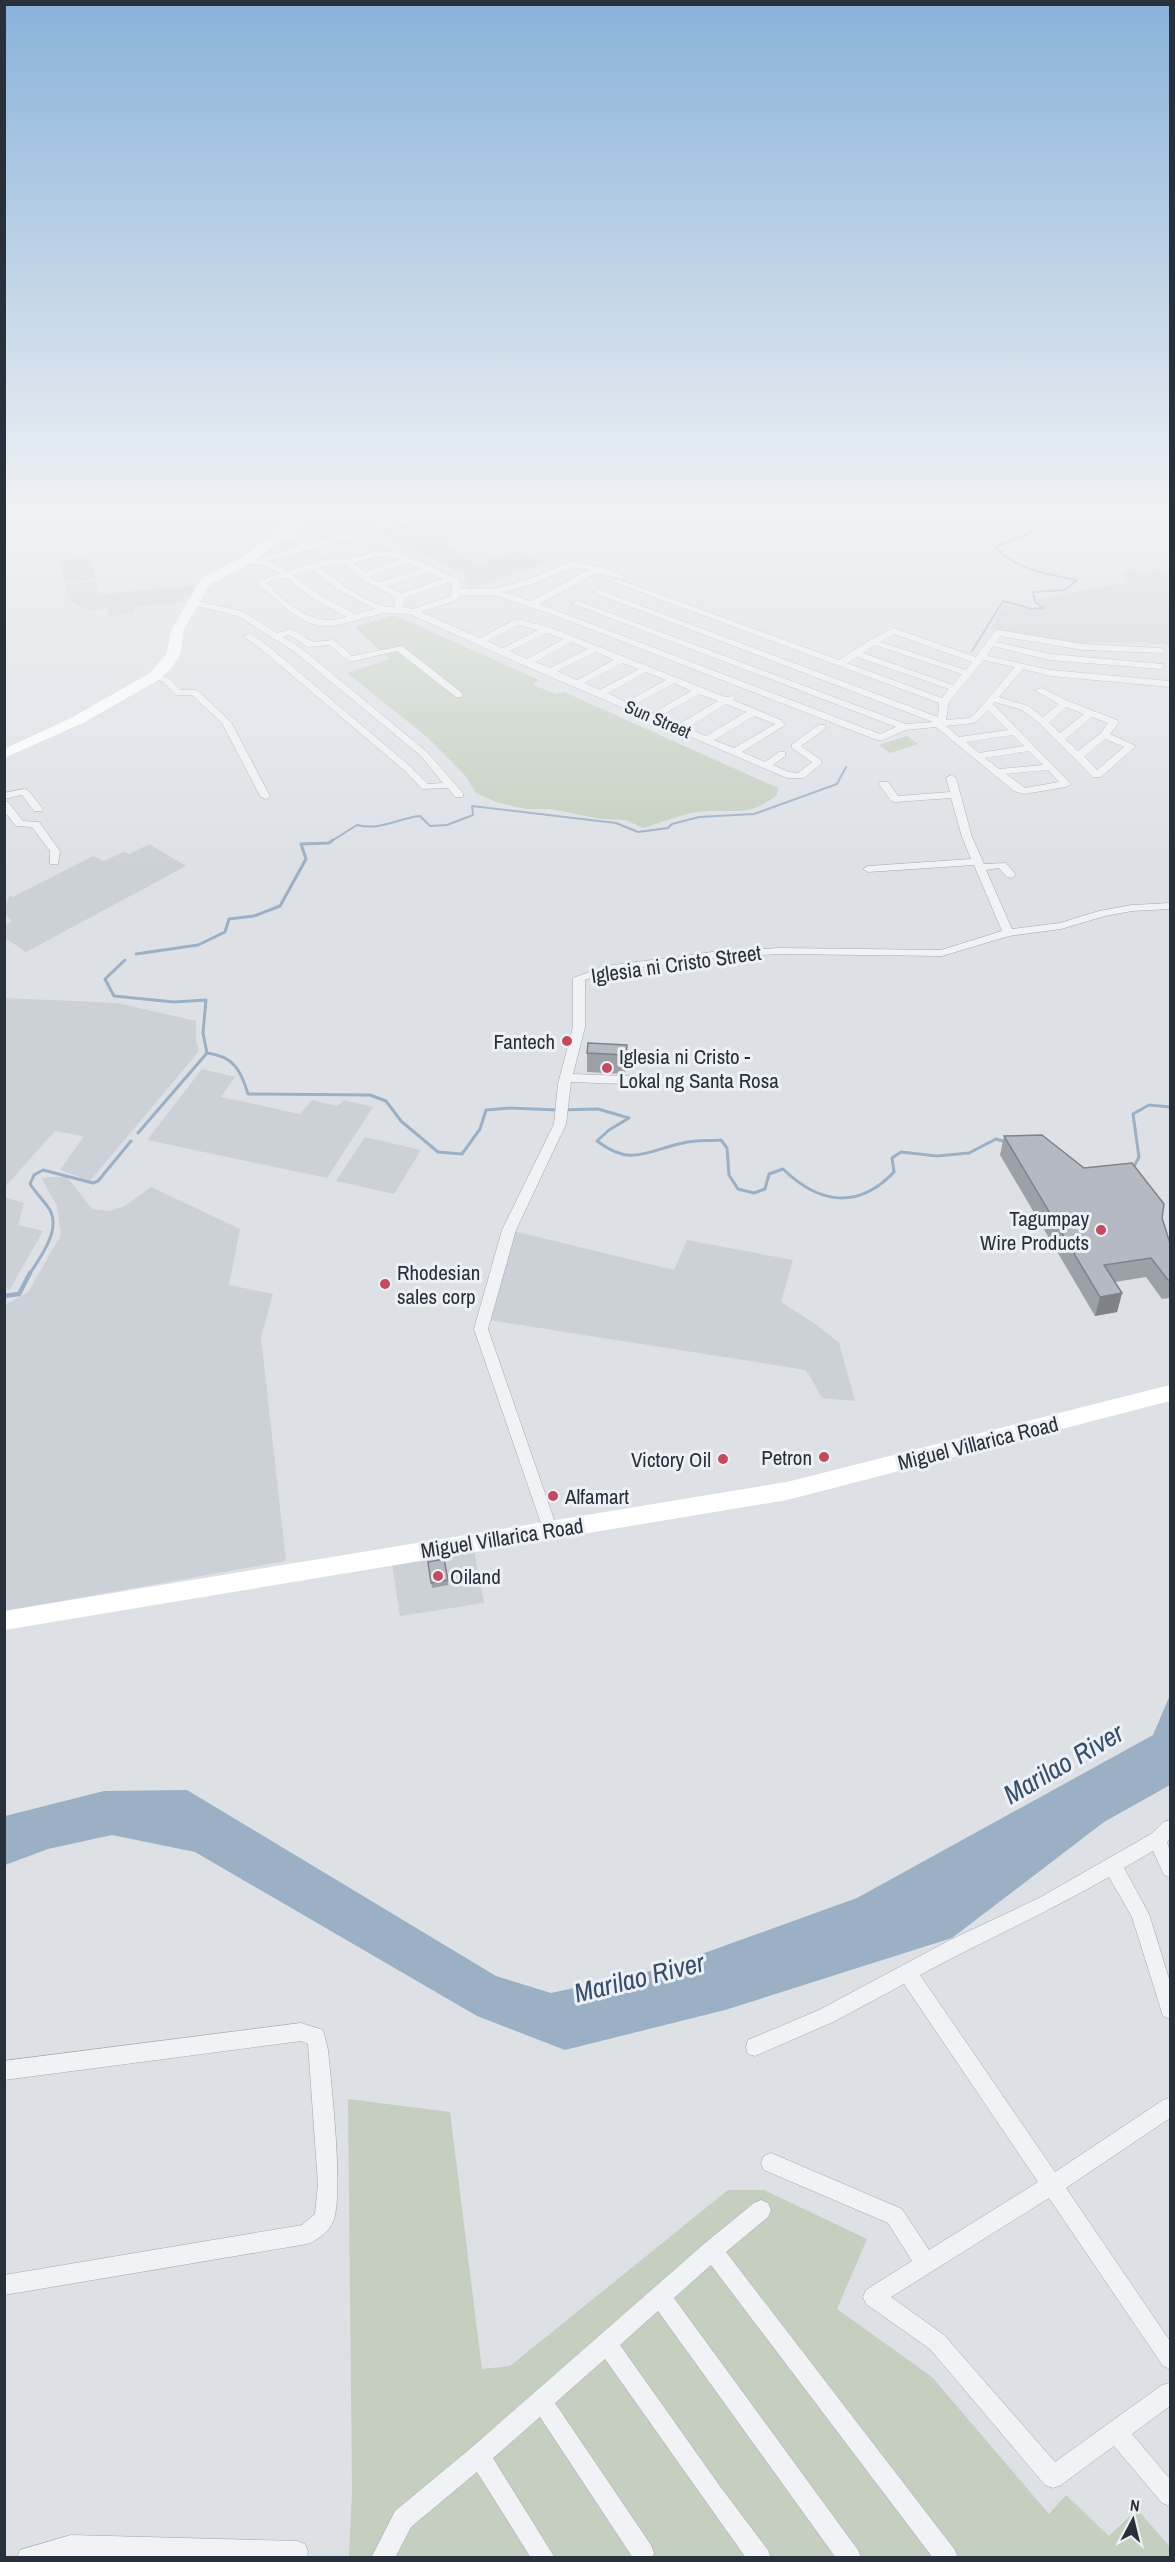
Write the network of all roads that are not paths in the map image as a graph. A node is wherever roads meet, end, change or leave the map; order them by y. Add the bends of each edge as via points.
1 (180, 627) edge
2 (262, 627) edge
3 (445, 627) edge
4 (508, 627) edge
5 (538, 627) edge
6 (592, 627) edge
7 (640, 627) edge
8 (685, 627) edge
9 (687, 627) edge
10 (740, 627) edge
11 (546, 629) junction
12 (247, 636) dead end
13 (666, 636) junction
14 (281, 638) junction
15 (571, 639) junction
16 (479, 642) junction
17 (873, 642) junction
18 (990, 643) junction
19 (264, 646) junction
20 (644, 647) junction
21 (596, 649) junction
22 (803, 650) junction
23 (502, 652) junction
24 (856, 653) junction
25 (968, 657) junction
26 (622, 659) junction
27 (980, 659) junction
28 (526, 663) junction
29 (783, 663) junction
30 (840, 664) junction
31 (1020, 666) junction
32 (1160, 666) junction
33 (646, 669) junction
34 (549, 672) junction
35 (963, 672) junction
36 (1051, 674) junction
37 (764, 675) junction
38 (155, 676) junction
39 (673, 680) junction
40 (1166, 683) edge
41 (576, 684) junction
42 (746, 687) junction
43 (950, 687) junction
44 (904, 689) junction
45 (699, 690) junction
46 (1039, 690) junction
47 (459, 694) dead end
48 (600, 694) junction
49 (932, 698) junction
50 (726, 701) junction
51 (886, 701) junction
52 (989, 701) junction
53 (944, 702) junction
54 (1065, 703) junction
55 (627, 705) junction
56 (366, 706) junction
57 (1025, 708) junction
58 (753, 712) junction
59 (342, 713) junction
60 (867, 713) junction
61 (1089, 714) junction
62 (654, 716) junction
63 (1043, 722) junction
64 (939, 723) junction
65 (822, 727) dead end
66 (905, 727) junction
67 (680, 728) junction
68 (1014, 732) junction
69 (1104, 735) junction
70 (1059, 739) junction
71 (707, 740) junction
72 (956, 740) junction
73 (1032, 748) junction
74 (735, 752) junction
75 (4, 754) edge
76 (782, 754) dead end
77 (977, 756) junction
78 (1077, 757) junction
79 (765, 766) junction
80 (1051, 767) junction
81 (997, 772) junction
82 (951, 778) dead end
83 (884, 784) dead end
84 (451, 785) junction
85 (459, 795) dead end
86 (955, 795) junction
87 (4, 796) edge
88 (265, 796) dead end
89 (4, 804) edge
90 (38, 809) dead end
91 (54, 862) dead end
92 (979, 864) junction
93 (868, 869) dead end
94 (1011, 876) dead end
95 (1170, 906) edge
96 (1008, 933) junction
97 (566, 1078) junction
98 (708, 1083) dead end
99 (1170, 1393) edge
100 (550, 1530) junction
101 (4, 1621) edge
102 (1170, 1828) edge
103 (1157, 1840) junction
104 (1113, 1866) junction
105 (1170, 1869) edge
106 (908, 1973) junction
107 (1170, 2010) edge
108 (755, 2047) dead end
109 (4, 2071) edge
110 (1170, 2107) edge
111 (771, 2163) dead end
112 (1052, 2185) junction
113 (760, 2210) dead end
114 (712, 2250) junction
115 (926, 2263) junction
116 (4, 2285) edge
117 (660, 2296) junction
118 (606, 2343) junction
119 (1170, 2359) edge
120 (1170, 2393) edge
121 (541, 2400) junction
122 (1115, 2432) junction
123 (479, 2456) junction
124 (1170, 2495) edge
125 (297, 2552) dead end
126 (389, 2553) edge
127 (643, 2553) dead end
128 (28, 2558) edge
129 (544, 2558) edge
130 (760, 2558) edge
131 (850, 2558) edge
132 (947, 2558) edge

1 - 38 main road via 174,652
2 - 14 street
3 - 16 street, Sun Street
4 - 16 street
5 - 11 street
6 - 20 street
7 - 13 street
8 - 13 street
9 - 29 street
10 - 22 street
11 - 15 street
11 - 23 street
12 - 19 street
13 - 20 street
13 - 37 street
14 - 19 street
14 - 47 street via 291,632 311,645 331,642 350,659 399,648
14 - 56 street
15 - 21 street
15 - 28 street
16 - 23 street, Sun Street
17 - 24 street
17 - 25 street via 893,631
17 - 35 street
18 - 27 street
18 - 32 street via 1050,657
18 - 32 street via 998,633 1083,647 1162,648
19 - 59 street
20 - 42 street
21 - 26 street
21 - 34 street
22 - 29 street
22 - 30 street
23 - 28 street, Sun Street
24 - 30 street
24 - 43 street
25 - 27 street
25 - 35 street
26 - 33 street
26 - 41 street
27 - 31 street
27 - 35 street
28 - 34 street, Sun Street
29 - 37 street
29 - 51 street
30 - 44 street
31 - 36 street
31 - 52 street
32 - 40 street
33 - 39 street
33 - 48 street
34 - 41 street, Sun Street
35 - 43 street
36 - 40 street
36 - 46 street
37 - 42 street
37 - 60 street
38 - 75 main road via 78,720
38 - 88 street via 166,680 179,693 194,692 221,715
39 - 45 street
39 - 55 street
41 - 48 street, Sun Street
42 - 50 street
42 - 66 street via 880,738
43 - 49 street
43 - 53 street
44 - 49 street
44 - 51 street
45 - 50 street
45 - 62 street
46 - 54 street
46 - 57 street
48 - 55 street, Sun Street
49 - 53 street
50 - 58 street
50 - 67 street
51 - 60 street
51 - 64 street
52 - 57 street
52 - 64 street via 971,721
52 - 68 street
53 - 64 street
54 - 61 street
54 - 63 street
55 - 62 street, Sun Street
56 - 59 street
56 - 84 street via 424,754
57 - 63 street
58 - 71 street
58 - 74 street via 780,724
59 - 84 street via 426,787
60 - 66 street
61 - 69 street via 1114,722
61 - 70 street
62 - 67 street, Sun Street
63 - 70 street
64 - 66 street
64 - 72 street
65 - 79 street, Sun Street via 795,746 818,762 800,776 787,776
67 - 71 street, Sun Street
68 - 72 street
68 - 73 street
69 - 78 street
69 - 78 street via 1131,746 1100,778
70 - 78 street
71 - 74 street, Sun Street
72 - 77 street
73 - 77 street
73 - 80 street
74 - 79 street, Sun Street
76 - 79 street
77 - 81 street
80 - 81 street
80 - 81 street via 1065,785 1022,790
82 - 86 street
83 - 86 street via 895,799
84 - 85 street
86 - 92 street
87 - 90 street via 24,792
89 - 91 street via 20,824 35,824 55,851
92 - 93 street
92 - 94 street via 1002,865
92 - 96 street
95 - 96 street, Iglesia ni Cristo Street via 1132,908 1061,926
96 - 97 street, Iglesia ni Cristo Street via 942,953 780,951 720,954 606,969 579,978 579,1027
97 - 98 street
97 - 100 street, Iglesia ni Cristo Street via 560,1124 509,1230 481,1329
99 - 100 main road, Miguel Villarica Road via 787,1491
100 - 101 main road, Miguel Villarica Road
102 - 103 street
103 - 104 street
103 - 105 street
104 - 106 street
104 - 107 street via 1140,1914
106 - 108 street via 826,2016
106 - 112 street
109 - 116 street via 301,2032 316,2037 328,2184 324,2218 307,2234
110 - 112 street
111 - 115 street via 895,2216
112 - 115 street
112 - 119 street
113 - 114 street
114 - 117 street
114 - 132 street
115 - 122 street via 873,2296 937,2342 1053,2476
117 - 118 street
117 - 131 street
118 - 121 street
118 - 130 street
120 - 122 street
121 - 123 street
121 - 127 street
122 - 124 street
123 - 126 street via 403,2519
123 - 129 street
125 - 128 street via 71,2546

